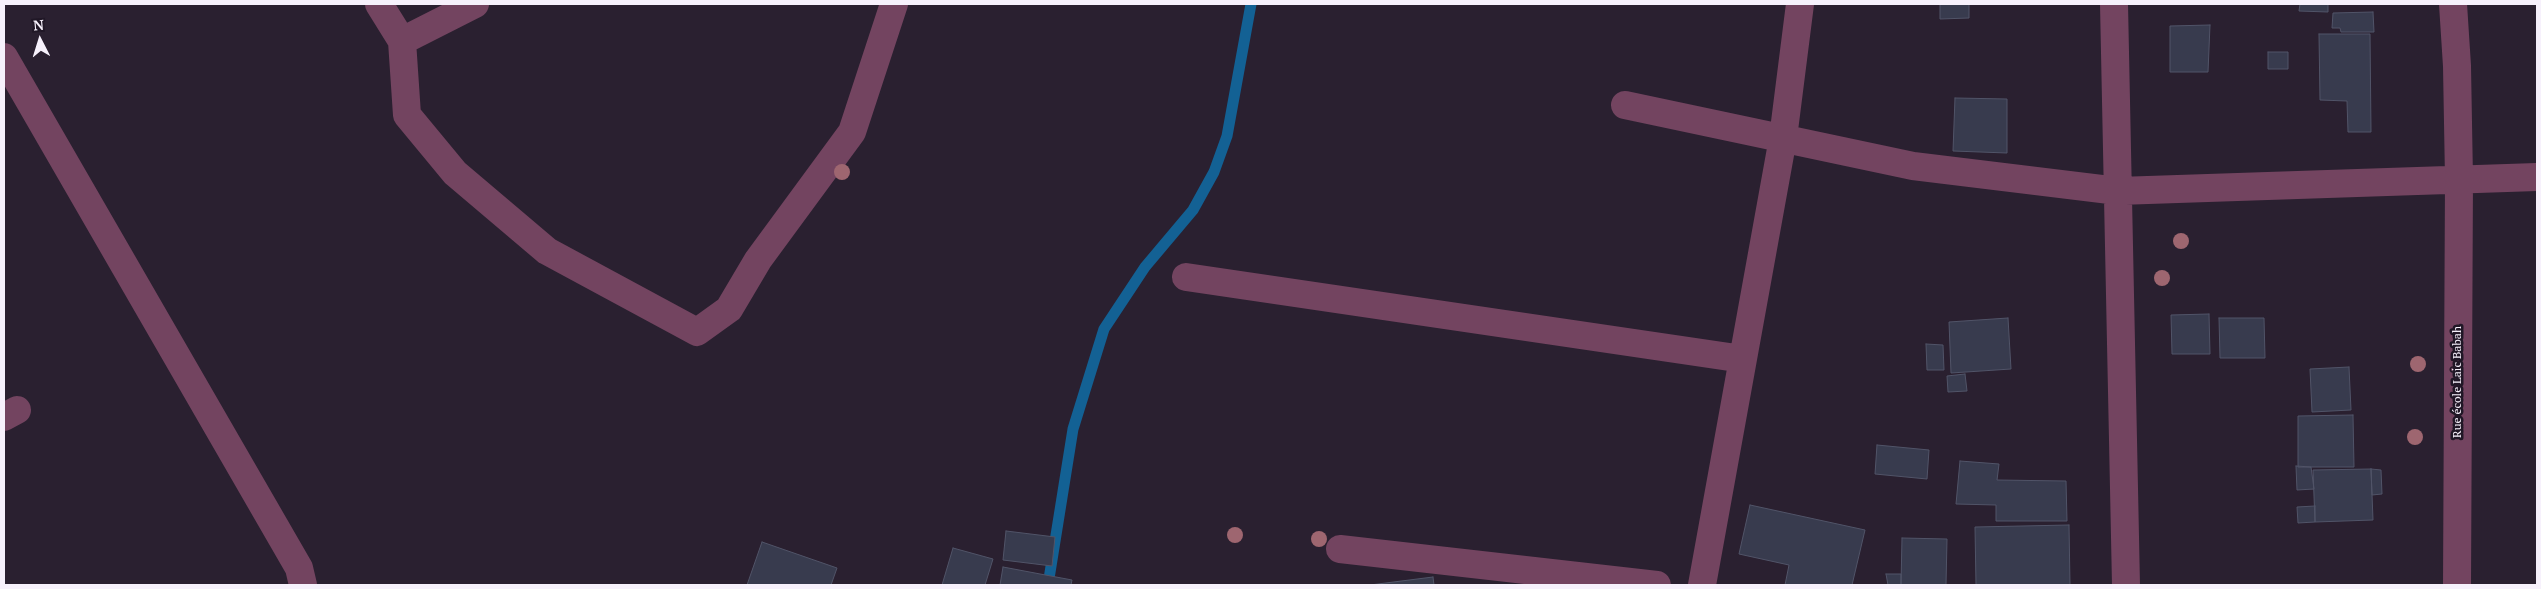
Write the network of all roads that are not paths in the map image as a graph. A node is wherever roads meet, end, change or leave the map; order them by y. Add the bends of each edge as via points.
1 (379, 4) edge
2 (475, 4) edge
3 (894, 4) edge
4 (1800, 4) edge
5 (2114, 4) edge
6 (2453, 4) edge
7 (402, 41) junction
8 (4, 57) edge
9 (1625, 104) dead end
10 (1783, 138) junction
11 (2537, 177) edge
12 (2459, 179) junction
13 (2118, 191) junction
14 (1186, 277) dead end
15 (1743, 359) junction
16 (1340, 549) dead end
17 (303, 585) edge
18 (1657, 585) edge
19 (1702, 585) edge
20 (2126, 585) edge
21 (2457, 585) edge

1 - 7 street
2 - 7 street
3 - 7 street via 852,132 758,260 729,309 697,332 546,251 455,173 407,115
4 - 10 street
5 - 13 street
6 - 12 street, Rue école Laic Babah
8 - 17 street via 298,568
9 - 10 street
10 - 13 street via 1914,166
10 - 15 street
11 - 12 street
12 - 13 street
12 - 21 street, Rue école Laic Babah
13 - 20 street
14 - 15 street
15 - 19 street
16 - 18 street

